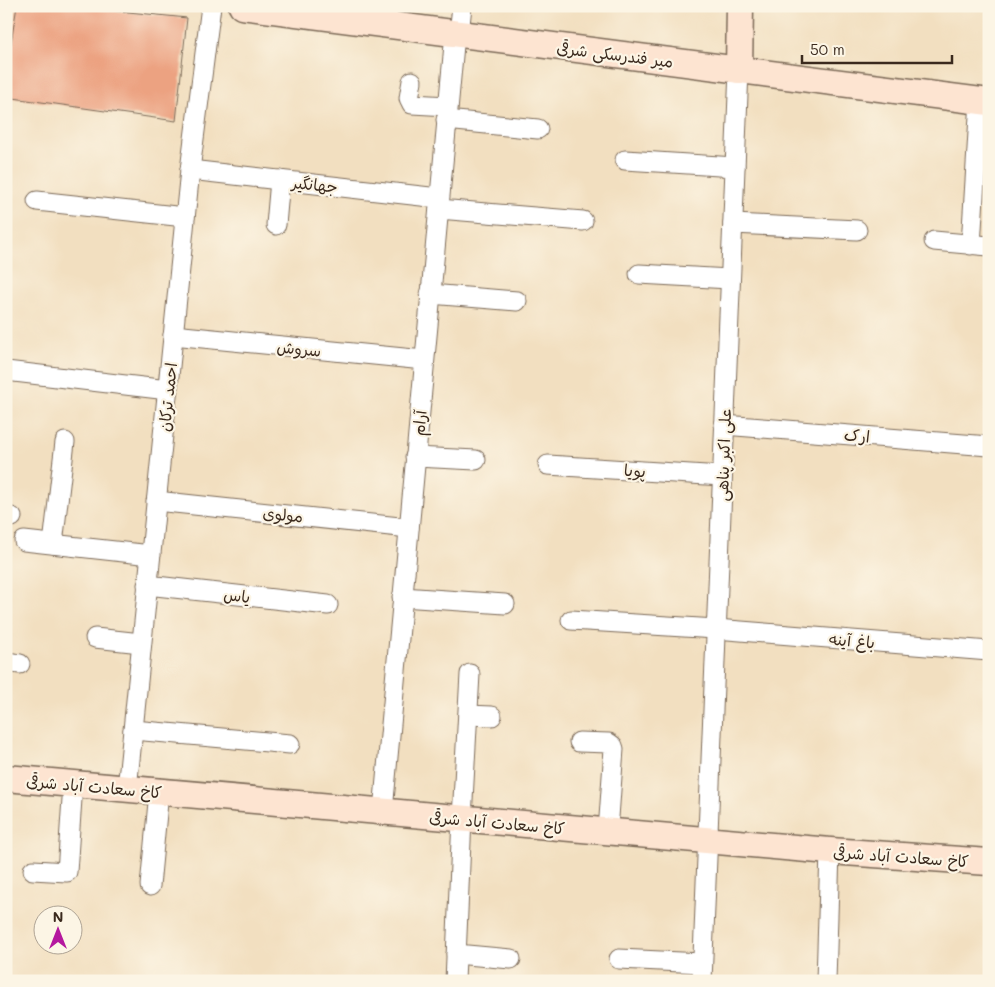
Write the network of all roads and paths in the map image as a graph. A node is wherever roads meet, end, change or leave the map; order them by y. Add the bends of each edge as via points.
1 (211, 6) edge
2 (242, 6) edge
3 (462, 6) edge
4 (740, 6) edge
5 (330, 12) edge
6 (457, 34) junction
7 (739, 70) junction
8 (412, 80) dead end
9 (984, 101) edge
10 (447, 113) junction
11 (538, 129) dead end
12 (625, 160) dead end
13 (735, 167) junction
14 (190, 170) junction
15 (280, 180) junction
16 (37, 201) dead end
17 (439, 203) junction
18 (185, 218) junction
19 (583, 221) dead end
20 (733, 224) junction
21 (276, 225) dead end
22 (857, 230) dead end
23 (934, 241) dead end
24 (980, 246) edge
25 (639, 274) dead end
26 (730, 279) junction
27 (430, 294) junction
28 (517, 301) dead end
29 (173, 335) junction
30 (424, 360) junction
31 (6, 371) edge
32 (168, 390) junction
33 (724, 425) junction
34 (65, 442) dead end
35 (989, 446) edge
36 (415, 457) junction
37 (476, 460) dead end
38 (548, 464) dead end
39 (722, 476) junction
40 (156, 501) junction
41 (409, 528) junction
42 (24, 541) dead end
43 (53, 544) junction
44 (151, 555) junction
45 (147, 585) junction
46 (402, 597) junction
47 (505, 604) dead end
48 (328, 605) dead end
49 (571, 620) dead end
50 (716, 629) junction
51 (95, 638) dead end
52 (142, 643) junction
53 (989, 651) edge
54 (470, 674) dead end
55 (468, 715) junction
56 (492, 716) dead end
57 (133, 730) junction
58 (579, 742) dead end
59 (290, 744) dead end
60 (6, 778) edge
61 (73, 784) junction
62 (127, 789) junction
63 (159, 792) junction
64 (382, 811) junction
65 (462, 818) junction
66 (608, 831) junction
67 (708, 840) junction
68 (830, 851) junction
69 (989, 862) edge
70 (34, 870) dead end
71 (150, 886) dead end
72 (456, 954) junction
73 (511, 959) dead end
74 (619, 959) dead end
75 (702, 972) edge
76 (455, 981) edge
77 (826, 981) edge

1 - 14 street, احمد ترکان
2 - 5 street, میر فندرسکی شرقی
3 - 6 street, آرام
4 - 7 street
5 - 6 street, میر فندرسکی شرقی
6 - 7 street, میر فندرسکی شرقی
6 - 10 street, آرام
7 - 9 street, میر فندرسکی شرقی
7 - 13 street, علی اکبر پناهی
8 - 10 street via 409,98 412,104
9 - 24 street
10 - 11 street
10 - 17 street, آرام
12 - 13 street
13 - 20 street, علی اکبر پناهی
14 - 15 street, جهانگیر
14 - 18 street, احمد ترکان
15 - 17 street, جهانگیر
15 - 21 street
16 - 18 street
17 - 19 street, جهانگیر
17 - 27 street, آرام
18 - 29 street, احمد ترکان
20 - 22 street
20 - 26 street, علی اکبر پناهی
23 - 24 street
25 - 26 street
26 - 33 street, علی اکبر پناهی
27 - 28 street
27 - 30 street, آرام
29 - 30 street, سروش
29 - 32 street, احمد ترکان
30 - 36 street, آرام
31 - 32 street
32 - 40 street, احمد ترکان
33 - 35 street, ارک
33 - 39 street, علی اکبر پناهی
34 - 43 street
36 - 37 street
36 - 41 street, آرام
38 - 39 street, پویا
39 - 50 street, علی اکبر پناهی
40 - 41 street, مولوی
40 - 44 street, احمد ترکان
41 - 46 street, آرام
42 - 43 street
43 - 44 street
44 - 45 street, احمد ترکان
45 - 48 street, یاس
45 - 52 street, احمد ترکان
46 - 47 street
46 - 64 street, آرام
49 - 50 street, باغ آینه
50 - 53 street, باغ آینه
50 - 67 street, علی اکبر پناهی
51 - 52 street
52 - 57 street, احمد ترکان
54 - 55 street
55 - 56 street
55 - 65 street
57 - 59 street
57 - 62 street, احمد ترکان
58 - 66 street via 609,743 614,749
60 - 61 street, کاخ سعادت آباد شرقی
61 - 62 street, کاخ سعادت آباد شرقی
61 - 70 street via 66,872
62 - 63 street, کاخ سعادت آباد شرقی
63 - 64 street, کاخ سعادت آباد شرقی
63 - 71 street
64 - 65 street, کاخ سعادت آباد شرقی
65 - 66 street, کاخ سعادت آباد شرقی
65 - 72 street
66 - 67 street, کاخ سعادت آباد شرقی
67 - 68 street, کاخ سعادت آباد شرقی
67 - 75 street, علی اکبر پناهی
68 - 69 street, کاخ سعادت آباد شرقی
68 - 77 street
72 - 73 street
72 - 76 street
74 - 75 street

